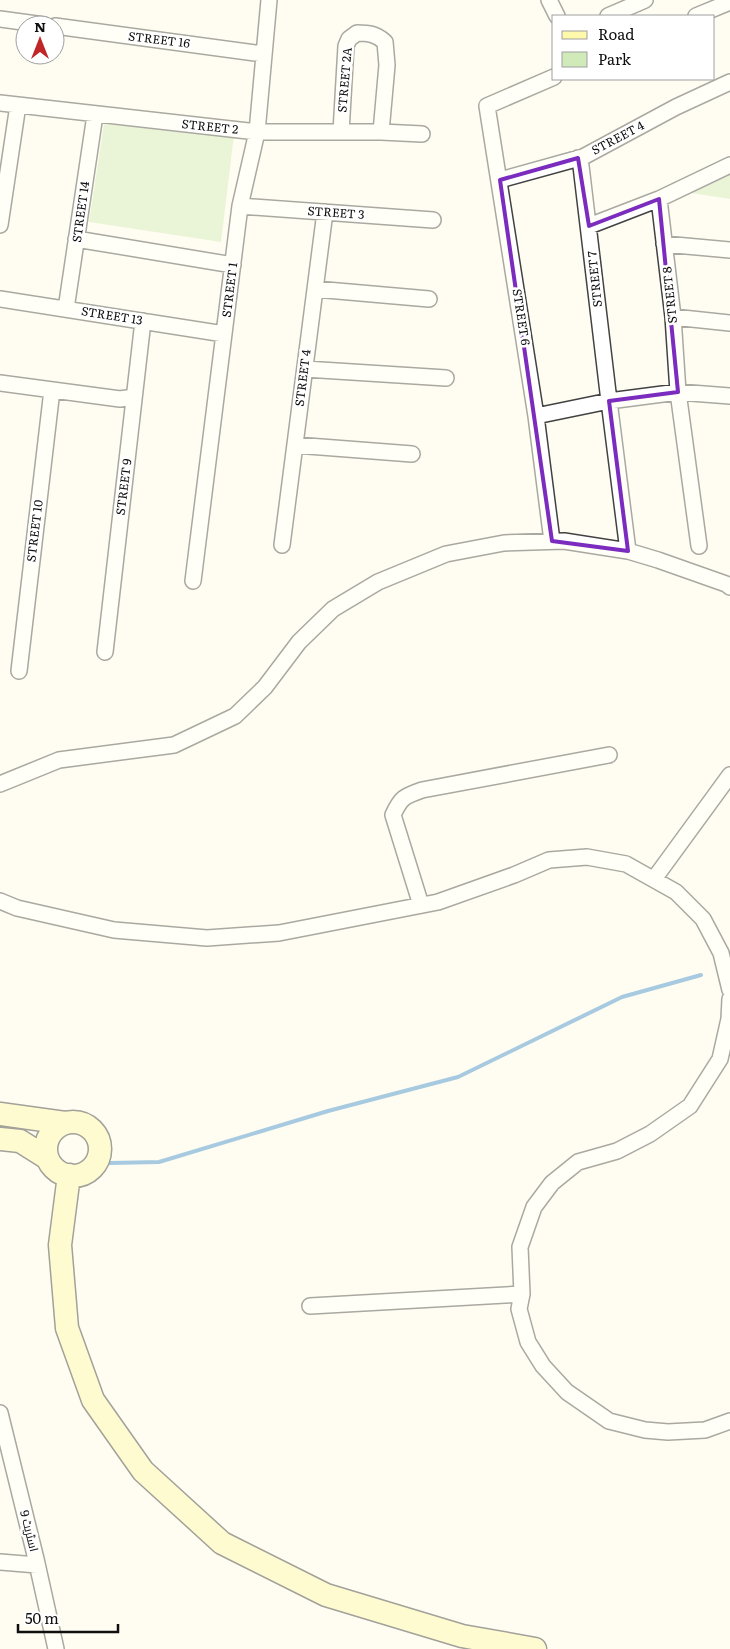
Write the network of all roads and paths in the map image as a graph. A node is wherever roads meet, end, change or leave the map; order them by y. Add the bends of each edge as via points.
1 (269, 0) edge
2 (549, 0) edge
3 (642, 1) edge
4 (730, 2) edge
5 (556, 15) edge
6 (610, 15) edge
7 (698, 15) edge
8 (0, 19) edge
9 (15, 21) edge
10 (65, 27) edge
11 (263, 54) junction
12 (552, 78) edge
13 (730, 82) edge
14 (0, 103) edge
15 (18, 106) junction
16 (95, 115) junction
17 (257, 132) junction
18 (341, 132) junction
19 (381, 132) junction
20 (422, 134) dead end
21 (578, 158) junction
22 (730, 165) edge
23 (500, 180) junction
24 (659, 199) junction
25 (240, 206) junction
26 (325, 212) junction
27 (433, 220) dead end
28 (0, 225) edge
29 (589, 226) junction
30 (76, 239) junction
31 (664, 244) junction
32 (730, 250) edge
33 (232, 265) junction
34 (315, 289) junction
35 (0, 298) edge
36 (430, 299) dead end
37 (66, 309) junction
38 (673, 318) junction
39 (143, 321) junction
40 (730, 323) edge
41 (224, 334) junction
42 (304, 369) junction
43 (446, 378) dead end
44 (0, 383) edge
45 (52, 390) junction
46 (678, 392) junction
47 (730, 396) edge
48 (134, 397) junction
49 (608, 400) junction
50 (536, 416) junction
51 (295, 445) junction
52 (412, 454) dead end
53 (551, 535) junction
54 (282, 545) dead end
55 (700, 546) dead end
56 (628, 551) junction
57 (193, 581) dead end
58 (730, 588) edge
59 (105, 652) dead end
60 (19, 671) dead end
61 (608, 755) dead end
62 (730, 775) edge
63 (0, 784) edge
64 (654, 879) junction
65 (0, 901) edge
66 (421, 905) junction
67 (730, 990) edge
68 (730, 999) edge
69 (0, 1114) edge
70 (65, 1123) junction
71 (0, 1139) edge
72 (47, 1158) junction
73 (69, 1175) junction
74 (522, 1294) junction
75 (310, 1306) dead end
76 (0, 1414) edge
77 (730, 1421) edge
78 (0, 1476) edge
79 (15, 1477) junction
80 (0, 1562) edge
81 (38, 1565) junction
82 (56, 1649) edge
83 (535, 1649) edge

1 - 11 street, STREET 1
2 - 5 street
3 - 6 street
4 - 7 street
8 - 9 street
10 - 11 street, STREET 16
11 - 17 street, STREET 1
12 - 23 street, STREET 6 via 487,106
13 - 21 street, STREET 4
14 - 15 street, STREET 2
15 - 16 street, STREET 2
15 - 28 street
16 - 17 street, STREET 2
16 - 30 street, STREET 14
17 - 18 street, STREET 2
17 - 25 street, STREET 1
18 - 19 street, STREET 2
18 - 19 street, STREET 2A via 346,46 357,33 368,33 385,42 387,65
19 - 20 street, STREET 2
21 - 23 street, STREET 4
21 - 29 street, STREET 7 via 582,166
22 - 24 street
23 - 50 street, STREET 6
24 - 29 street
24 - 31 street, STREET 8
25 - 26 street, STREET 3
25 - 33 street, STREET 1
26 - 27 street, STREET 3
26 - 34 street, STREET 4
29 - 49 street, STREET 7
30 - 33 street
30 - 37 street, STREET 14
31 - 32 street
31 - 38 street, STREET 8
33 - 41 street, STREET 1
34 - 36 street
34 - 42 street, STREET 4
35 - 37 street, STREET 13
37 - 39 street, STREET 13
38 - 40 street
38 - 46 street, STREET 8
39 - 41 street, STREET 13
39 - 48 street, STREET 9
41 - 57 street, STREET 1
42 - 43 street
42 - 51 street, STREET 4
44 - 45 street
45 - 48 street via 120,399
45 - 60 street, STREET 10
46 - 47 street
46 - 49 street
46 - 55 street
48 - 59 street, STREET 9
49 - 50 street
49 - 56 street, STREET 7
50 - 53 street, STREET 6
51 - 52 street
51 - 54 street, STREET 4
53 - 56 street via 564,541
53 - 63 street via 446,554 378,582 334,608 299,642 265,687 235,716 174,745 59,760
56 - 58 street
61 - 66 street via 422,790 406,796 398,803 394,814
62 - 64 street
64 - 66 street via 616,862 587,857 549,860 514,876
64 - 67 street via 676,892 703,919 721,953
65 - 66 street via 17,908 114,930 206,938 279,934
68 - 74 street via 720,1059 690,1106 650,1134 617,1151 578,1162 552,1183 534,1207 520,1247
69 - 70 street
70 - 72 street via 48,1140
70 - 73 street via 88,1126 100,1146 91,1168 85,1173
71 - 72 street via 20,1141
72 - 73 street via 59,1172
73 - 83 street via 60,1244 67,1328 93,1400 143,1471 222,1543 326,1595 462,1636
74 - 75 street
74 - 77 street via 519,1309 528,1342 543,1366 567,1392 608,1421 668,1432 705,1430
76 - 79 street, اسٹریٹ 9
78 - 79 street
79 - 81 street, اسٹریٹ 9
80 - 81 street
81 - 82 street, اسٹریٹ 9

